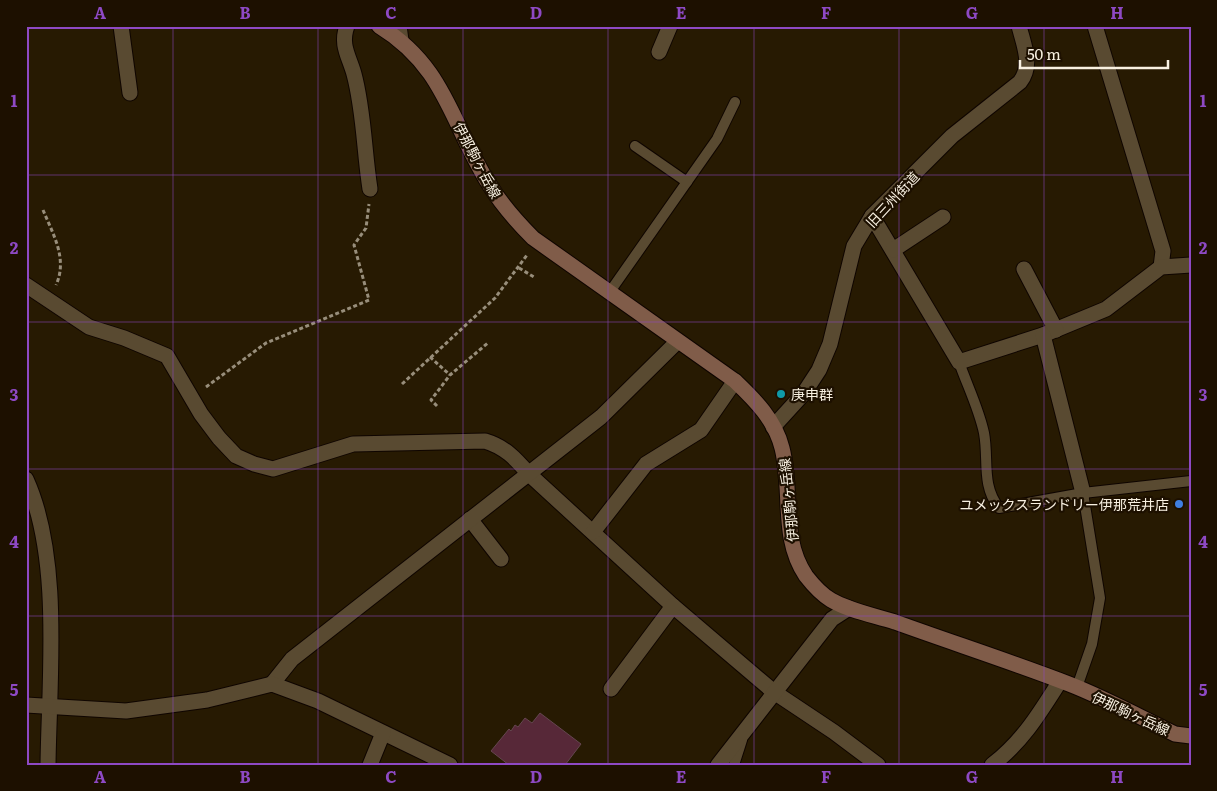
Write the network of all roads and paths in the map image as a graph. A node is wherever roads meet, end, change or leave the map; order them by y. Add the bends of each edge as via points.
1 (121, 26) edge
2 (347, 26) edge
3 (379, 26) edge
4 (670, 26) edge
5 (1019, 26) edge
6 (1095, 26) edge
7 (400, 33) edge
8 (659, 52) dead end
9 (130, 93) dead end
10 (735, 102) dead end
11 (636, 146) dead end
12 (687, 182) junction
13 (370, 189) joint
14 (43, 210) dead end
15 (872, 216) junction
16 (944, 217) dead end
17 (532, 238) junction
18 (893, 250) junction
19 (1191, 266) edge
20 (1161, 267) junction
21 (519, 268) junction
22 (1024, 270) dead end
23 (534, 277) dead end
24 (26, 285) edge
25 (609, 293) junction
26 (49, 299) junction
27 (1050, 333) junction
28 (488, 342) dead end
29 (677, 342) junction
30 (430, 357) junction
31 (959, 362) junction
32 (450, 375) junction
33 (735, 381) junction
34 (402, 384) dead end
35 (191, 398) junction
36 (437, 406) dead end
37 (773, 427) junction
38 (529, 474) junction
39 (26, 479) edge
40 (1191, 481) edge
41 (1083, 493) junction
42 (470, 519) junction
43 (593, 532) junction
44 (501, 559) dead end
45 (672, 606) junction
46 (850, 608) junction
47 (1060, 681) junction
48 (272, 684) junction
49 (1077, 687) junction
50 (611, 689) dead end
51 (774, 692) junction
52 (26, 705) edge
53 (49, 705) junction
54 (745, 730) junction
55 (383, 733) junction
56 (1191, 736) edge
57 (48, 765) edge
58 (370, 765) edge
59 (450, 765) edge
60 (718, 765) edge
61 (734, 765) edge
62 (878, 765) edge
63 (992, 765) edge

1 - 9 street
2 - 13 street via 343,36 345,55 354,72 360,103
3 - 7 main road, 伊那駒ヶ岳線
4 - 8 street
5 - 15 street, 旧三州街道 via 1027,55 1027,73 952,136
6 - 20 street via 1163,251
7 - 17 main road, 伊那駒ヶ岳線 via 436,80 488,183
10 - 12 lane via 717,139
11 - 12 lane
12 - 25 lane
13 - 35 path via 366,228 354,245 369,300 266,343
14 - 26 path via 61,255 59,278
15 - 18 street
15 - 37 street, 旧三州街道 via 854,246 830,344 819,370 804,393
16 - 18 street
17 - 21 path via 530,249
17 - 25 main road, 伊那駒ヶ岳線
18 - 31 street
19 - 20 street
20 - 27 street via 1106,309
21 - 23 path
21 - 30 path via 495,298
22 - 27 street
24 - 26 street
25 - 29 main road, 伊那駒ヶ岳線
26 - 35 street via 89,327 168,356
27 - 31 street
27 - 41 street
28 - 32 path
29 - 33 main road, 伊那駒ヶ岳線
29 - 38 street via 601,416
30 - 32 path
30 - 34 path
31 - 41 lane via 984,433 986,478 999,508
32 - 36 path via 430,400
33 - 37 main road, 伊那駒ヶ岳線 via 762,408
33 - 43 street via 701,430 646,464
35 - 38 street via 236,456 273,469 353,444 485,441 512,454
37 - 46 main road, 伊那駒ヶ岳線 via 785,460 789,526 800,566 816,588 829,599
38 - 42 street
38 - 43 street
39 - 53 street via 41,528 51,589
40 - 41 lane
41 - 49 lane via 1100,598 1092,644
42 - 44 street
42 - 48 street via 292,659
43 - 45 street
45 - 50 street
45 - 51 street
46 - 47 main road, 伊那駒ヶ岳線
46 - 51 street via 832,619
47 - 49 main road, 伊那駒ヶ岳線
47 - 63 street via 1013,749
48 - 53 street via 207,700 126,711
48 - 55 street via 318,701
49 - 56 main road, 伊那駒ヶ岳線 via 1175,734
51 - 54 street
51 - 62 street
52 - 53 street
53 - 57 street
54 - 60 street
54 - 61 lane
55 - 58 street
55 - 59 street

